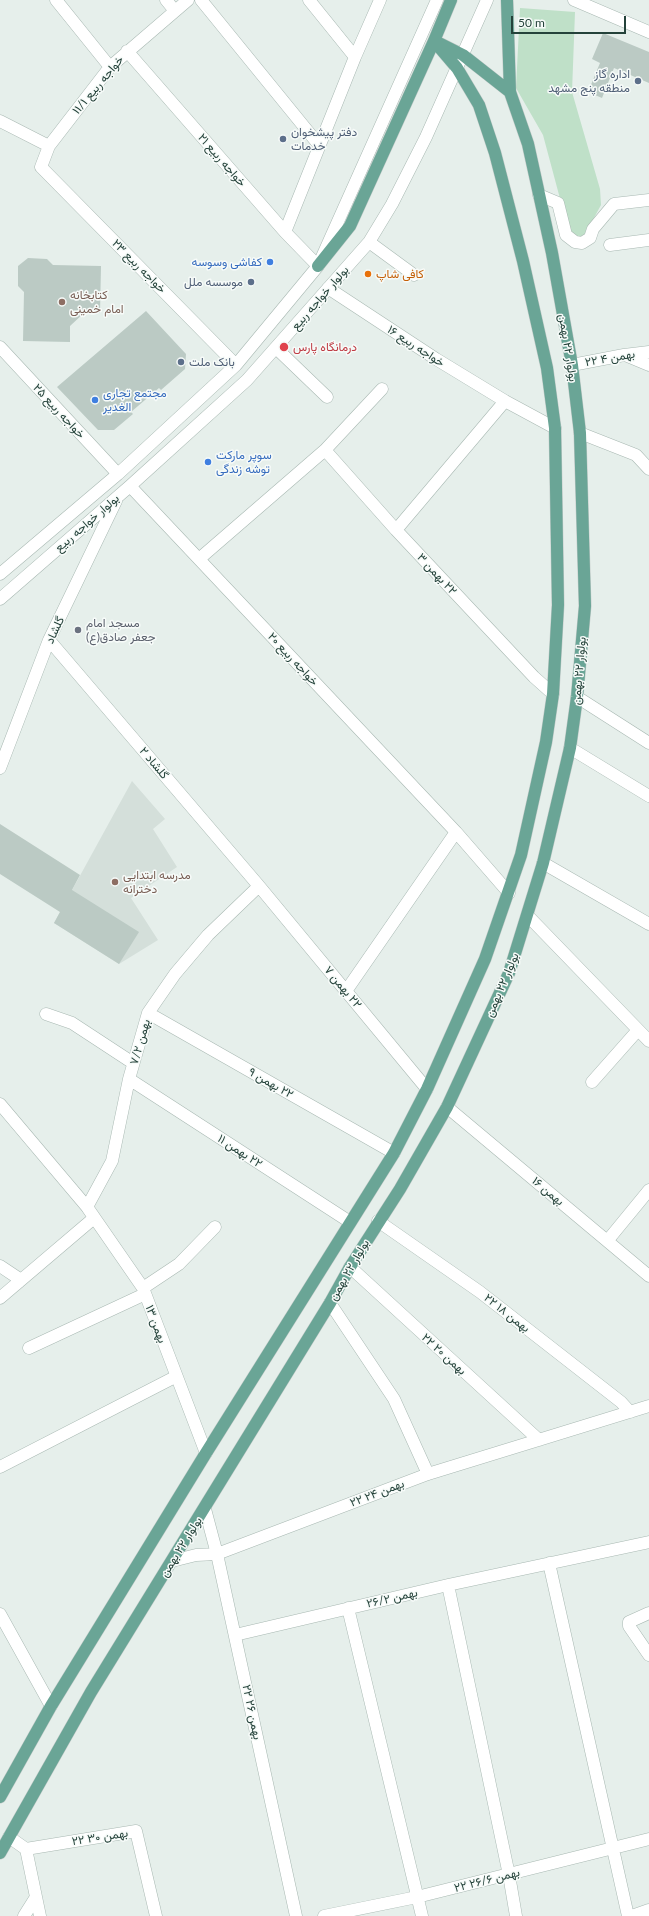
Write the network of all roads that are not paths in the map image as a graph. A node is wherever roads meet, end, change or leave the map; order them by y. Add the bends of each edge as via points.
1 (56, 0) edge
2 (166, 0) edge
3 (188, 0) edge
4 (201, 0) edge
5 (308, 0) edge
6 (380, 0) edge
7 (437, 0) edge
8 (451, 0) edge
9 (488, 0) edge
10 (507, 0) edge
11 (574, 0) edge
12 (174, 11) junction
13 (649, 32) edge
14 (434, 41) junction
15 (127, 51) junction
16 (463, 55) junction
17 (355, 56) junction
18 (110, 67) junction
19 (457, 68) junction
20 (510, 92) junction
21 (0, 121) edge
22 (319, 145) junction
23 (49, 146) junction
24 (41, 167) joint
25 (539, 195) junction
26 (649, 200) edge
27 (284, 232) junction
28 (649, 240) edge
29 (369, 242) junction
30 (610, 245) dead end
31 (318, 266) junction
32 (414, 275) dead end
33 (328, 288) junction
34 (0, 347) edge
35 (276, 348) junction
36 (649, 352) edge
37 (624, 355) junction
38 (236, 365) junction
39 (649, 365) edge
40 (572, 366) junction
41 (382, 388) dead end
42 (327, 397) dead end
43 (504, 401) junction
44 (556, 428) junction
45 (580, 433) junction
46 (325, 450) junction
47 (649, 470) edge
48 (118, 474) junction
49 (130, 486) junction
50 (118, 496) junction
51 (396, 530) junction
52 (199, 559) junction
53 (0, 574) edge
54 (0, 599) edge
55 (49, 640) junction
56 (553, 694) junction
57 (577, 697) junction
58 (649, 743) edge
59 (570, 748) junction
60 (0, 768) edge
61 (649, 796) edge
62 (456, 832) junction
63 (544, 863) junction
64 (259, 886) junction
65 (509, 893) junction
66 (528, 916) junction
67 (649, 924) edge
68 (346, 991) junction
69 (148, 1013) junction
70 (46, 1014) dead end
71 (638, 1030) junction
72 (649, 1041) edge
73 (133, 1063) junction
74 (129, 1079) junction
75 (592, 1082) dead end
76 (427, 1089) junction
77 (0, 1104) edge
78 (447, 1106) junction
79 (394, 1153) junction
80 (649, 1190) edge
81 (87, 1207) junction
82 (94, 1218) junction
83 (378, 1221) junction
84 (350, 1222) junction
85 (215, 1227) dead end
86 (608, 1240) junction
87 (0, 1266) edge
88 (350, 1267) junction
89 (649, 1276) edge
90 (19, 1282) junction
91 (144, 1291) junction
92 (0, 1298) edge
93 (330, 1302) junction
94 (29, 1348) dead end
95 (175, 1377) junction
96 (649, 1406) edge
97 (630, 1412) junction
98 (539, 1440) junction
99 (206, 1453) junction
100 (0, 1467) edge
101 (428, 1474) junction
102 (205, 1509) junction
103 (649, 1542) edge
104 (217, 1554) junction
105 (172, 1561) junction
106 (549, 1563) junction
107 (448, 1585) junction
108 (348, 1608) junction
109 (649, 1613) edge
110 (0, 1614) edge
111 (235, 1635) junction
112 (649, 1655) edge
113 (51, 1706) junction
114 (0, 1796) edge
115 (10, 1837) junction
116 (649, 1839) edge
117 (613, 1848) junction
118 (26, 1849) junction
119 (0, 1853) edge
120 (509, 1875) junction
121 (36, 1897) junction
122 (417, 1897) junction
123 (649, 1910) edge
124 (24, 1916) edge
125 (40, 1916) edge
126 (156, 1916) edge
127 (296, 1916) edge
128 (324, 1916) edge
129 (422, 1916) edge
130 (516, 1916) edge
131 (628, 1916) edge
132 (632, 1916) edge

1 - 18 street
2 - 12 street
3 - 12 street, خواجه ربیع ۱۱/۱
4 - 22 street
5 - 17 street
6 - 17 street
7 - 31 street, بولوار خواجه ربیع
8 - 14 main road
9 - 16 street, بولوار خواجه ربیع
10 - 20 main road, بولوار ۲۲ بهمن
11 - 13 street
12 - 15 street, خواجه ربیع ۱۱/۱
14 - 16 main road
14 - 19 main road, بولوار ۲۲ بهمن
14 - 31 main road via 350,226
15 - 18 street, خواجه ربیع ۱۱/۱
15 - 27 street, خواجه ربیع ۲۱
16 - 19 street, بولوار خواجه ربیع
16 - 20 main road
17 - 22 street
18 - 23 street, خواجه ربیع ۱۱/۱
19 - 29 street, بولوار خواجه ربیع via 426,137 392,204
19 - 44 main road, بولوار ۲۲ بهمن via 478,105 495,153 524,261 547,368
20 - 25 main road, بولوار ۲۲ بهمن via 528,144
21 - 23 street
22 - 27 street
23 - 24 street, خواجه ربیع ۱۱/۱
24 - 38 street, خواجه ربیع ۲۳
25 - 26 street via 558,203 566,235 575,242 582,243 590,238 593,229 614,204
25 - 40 main road, بولوار ۲۲ بهمن
27 - 31 street, خواجه ربیع ۲۱
28 - 30 street
29 - 32 street
29 - 33 street, بولوار خواجه ربیع
31 - 38 street, بولوار خواجه ربیع
33 - 35 street, بولوار خواجه ربیع
33 - 43 street, خواجه ربیع ۱۶
34 - 48 street, خواجه ربیع ۲۵
35 - 42 street
35 - 49 street, بولوار خواجه ربیع via 247,380
36 - 37 street, ۲۲ بهمن ۴
37 - 39 street
37 - 40 street, ۲۲ بهمن ۴
38 - 48 street, بولوار خواجه ربیع
40 - 45 main road, بولوار ۲۲ بهمن
41 - 46 street
43 - 44 street, خواجه ربیع ۱۶
43 - 51 street
44 - 56 main road, بولوار ۲۲ بهمن via 558,605
45 - 47 street via 636,455
45 - 57 main road, بولوار ۲۲ بهمن via 585,606
46 - 51 street, ٢٢ بهمن ۳
46 - 52 street
48 - 53 street, بولوار خواجه ربیع
49 - 50 street, بولوار خواجه ربیع
49 - 52 street, خواجه ربیع ۲۰
50 - 54 street, بولوار خواجه ربیع
50 - 55 street, گلشاد
51 - 56 street, ٢٢ بهمن ۳
52 - 62 street, خواجه ربیع ۲۰
55 - 60 street, گلشاد
55 - 64 street, گلشاد ۲
56 - 65 main road, بولوار ۲۲ بهمن via 521,855
57 - 58 street
57 - 59 main road, بولوار ۲۲ بهمن
59 - 61 street
59 - 63 main road, بولوار ۲۲ بهمن
62 - 65 street, خواجه ربیع ۲۰
62 - 68 street
63 - 66 main road, بولوار ۲۲ بهمن
63 - 67 street
64 - 68 street, ٢٢ بهمن ٧
64 - 69 street, بهمن ۷/۲ via 208,935 175,974
65 - 76 main road, بولوار ۲۲ بهمن via 486,959
66 - 71 street
66 - 78 main road, بولوار ۲۲ بهمن via 509,972
68 - 76 street, ٢٢ بهمن ٧
69 - 73 street, بهمن ۷/۲
69 - 79 street, ٢٢ بهمن ۹
70 - 73 street via 72,1023
71 - 72 street
71 - 75 street
73 - 74 street, بهمن ۷/۲
74 - 81 street, بهمن ۷/۲ via 112,1161
74 - 84 street, ٢٢ بهمن ١١
76 - 79 main road, بولوار ۲۲ بهمن
77 - 81 street, بهمن ۱۳
78 - 83 main road, بولوار ۲۲ بهمن
78 - 86 street, بهمن ۱۶
79 - 84 main road, بولوار ۲۲ بهمن
80 - 86 street
81 - 82 street, بهمن ۱۳
82 - 90 street
82 - 91 street, بهمن ۱۳
83 - 88 main road, بولوار ۲۲ بهمن
83 - 97 street, ۲۲ بهمن ۱۸ via 480,1292 621,1402
84 - 99 main road, بولوار ۲۲ بهمن
85 - 91 street via 179,1264
86 - 89 street, بهمن ۱۶
87 - 90 street via 18,1278
88 - 93 main road, بولوار ۲۲ بهمن
88 - 98 street, ۲۲ بهمن ۲۰
90 - 92 street
91 - 94 street
91 - 95 street, بهمن ۱۳
93 - 101 street via 394,1399
93 - 102 main road, بولوار ۲۲ بهمن
95 - 99 street, بهمن ۱۳
95 - 100 street
96 - 97 street, ۲۲ بهمن ۲۴
97 - 98 street, ۲۲ بهمن ۲۴
98 - 101 street, ۲۲ بهمن ۲۴
99 - 113 main road, بولوار ۲۲ بهمن
101 - 104 street, ۲۲ بهمن ۲۴
102 - 104 street, ۲۲ بهمن ۲۶
102 - 105 main road, بولوار ۲۲ بهمن
103 - 106 street, بهمن ۲۶/۲
104 - 105 street via 196,1555
104 - 111 street, ۲۲ بهمن ۲۶
105 - 115 main road, بولوار ۲۲ بهمن via 91,1692
106 - 107 street, بهمن ۲۶/۲
106 - 117 street
107 - 108 street, بهمن ۲۶/۲
107 - 120 street
108 - 111 street, بهمن ۲۶/۲
108 - 122 street
109 - 112 street via 629,1622
110 - 113 street
111 - 127 street, ۲۲ بهمن ۲۶
113 - 114 main road, بولوار ۲۲ بهمن
115 - 118 street
115 - 119 main road, بولوار ۲۲ بهمن
116 - 117 street, ۲۲ بهمن ۲۶/۶
117 - 120 street, ۲۲ بهمن ۲۶/۶
117 - 131 street
118 - 121 street
118 - 126 street, ۲۲ بهمن ۳۰ via 136,1831
120 - 122 street, ۲۲ بهمن ۲۶/۶
120 - 130 street
121 - 124 street
121 - 125 street
122 - 128 street, ۲۲ بهمن ۲۶/۶
122 - 129 street
123 - 132 street

